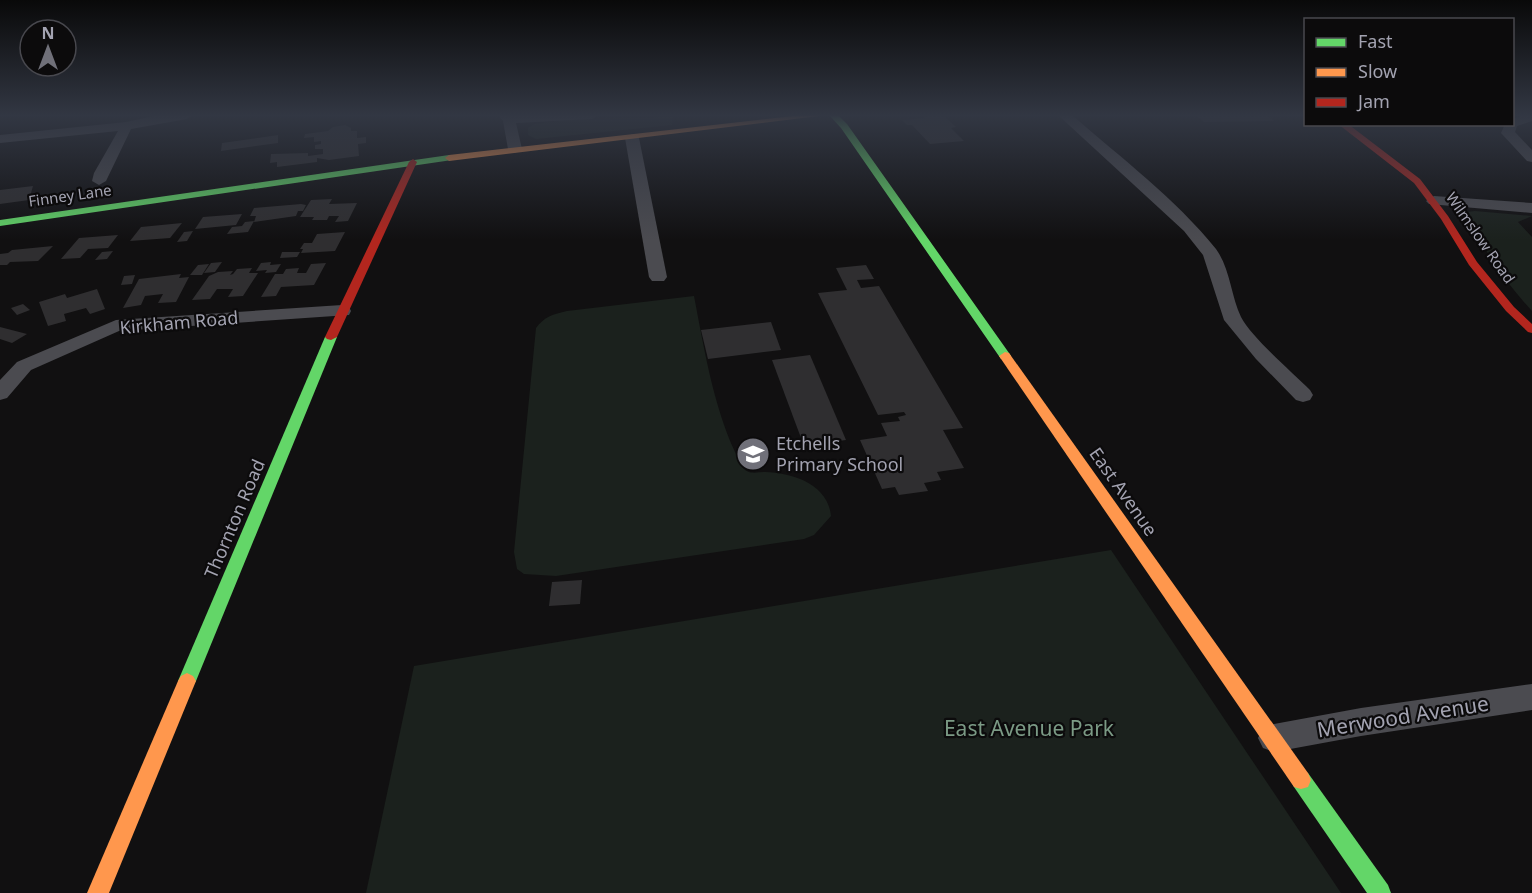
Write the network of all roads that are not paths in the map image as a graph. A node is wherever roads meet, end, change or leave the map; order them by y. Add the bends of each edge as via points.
1 (110, 157) edge
2 (455, 157) edge
3 (635, 157) edge
4 (866, 157) edge
5 (1112, 157) edge
6 (1387, 157) edge
7 (413, 162) junction
8 (84, 170) dead end
9 (1434, 201) junction
10 (1532, 208) edge
11 (0, 223) edge
12 (658, 277) dead end
13 (342, 311) junction
14 (1532, 330) edge
15 (0, 393) edge
16 (1302, 395) dead end
17 (1532, 697) edge
18 (1274, 738) junction
19 (98, 893) edge
20 (1380, 893) edge

1 - 8 street via 100,174
2 - 7 street, Finney Lane
3 - 12 street
4 - 18 street, East Avenue
5 - 16 street via 1190,228 1210,254 1233,320
6 - 9 street, Wilmslow Road
7 - 11 street, Finney Lane
7 - 13 street, Thornton Road
9 - 10 street
9 - 14 street, Wilmslow Road via 1473,263
13 - 15 street, Kirkham Road via 116,326 24,366
13 - 19 street, Thornton Road
17 - 18 street, Merwood Avenue
18 - 20 street, East Avenue

